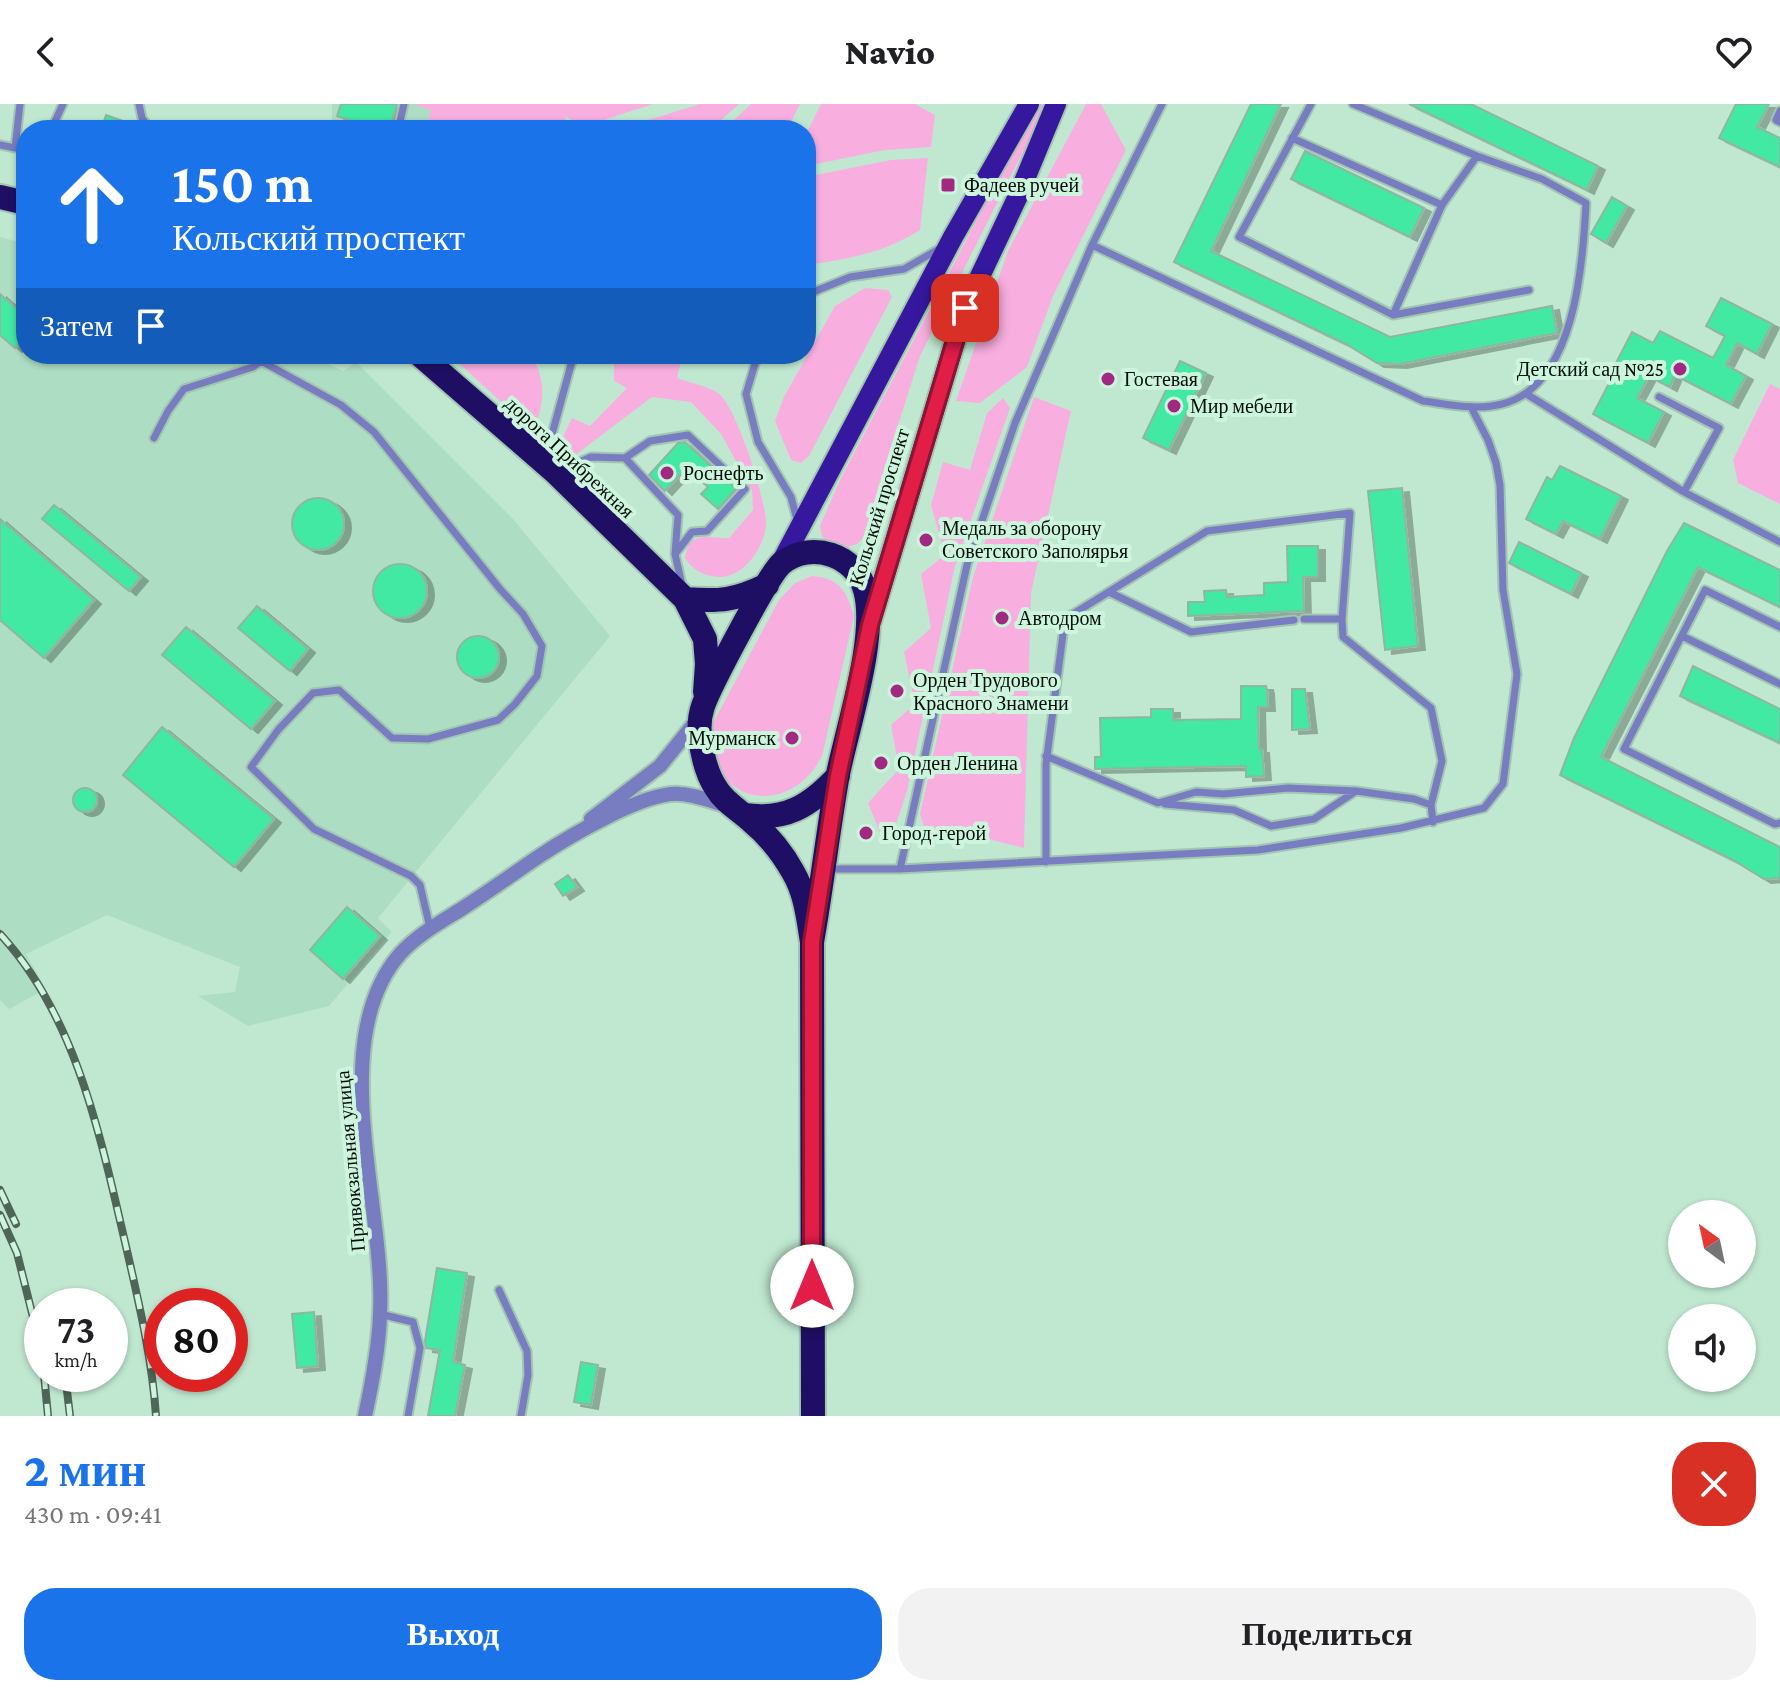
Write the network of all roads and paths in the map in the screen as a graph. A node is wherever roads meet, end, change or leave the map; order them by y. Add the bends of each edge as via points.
1 (1029, 104) edge
2 (1056, 104) edge
3 (1162, 104) edge
4 (1311, 104) edge
5 (1353, 104) edge
6 (1780, 111) edge
7 (1780, 122) edge
8 (1292, 138) junction
9 (16, 139) edge
10 (0, 145) edge
11 (1477, 156) junction
12 (1442, 205) junction
13 (953, 237) junction
14 (1092, 245) junction
15 (1529, 290) dead end
16 (816, 291) edge
17 (1393, 315) junction
18 (257, 364) edge
19 (266, 364) edge
20 (431, 364) edge
21 (572, 364) edge
22 (755, 364) edge
23 (1528, 395) junction
24 (1659, 397) dead end
25 (1471, 407) junction
26 (154, 438) dead end
27 (625, 458) junction
28 (550, 467) junction
29 (1684, 492) junction
30 (799, 527) junction
31 (1780, 542) edge
32 (675, 554) junction
33 (781, 563) junction
34 (767, 585) junction
35 (1109, 592) junction
36 (685, 599) junction
37 (1304, 619) dead end
38 (1342, 619) junction
39 (1294, 620) dead end
40 (870, 625) junction
41 (1780, 627) edge
42 (1682, 636) junction
43 (1780, 684) edge
44 (703, 708) junction
45 (1046, 756) junction
46 (838, 776) junction
47 (1356, 791) junction
48 (1158, 803) junction
49 (1431, 805) junction
50 (739, 811) junction
51 (1780, 815) edge
52 (1433, 822) junction
53 (1777, 824) edge
54 (556, 845) junction
55 (1046, 862) junction
56 (825, 869) junction
57 (900, 869) junction
58 (430, 928) junction
59 (812, 942) junction
60 (499, 1290) dead end
61 (380, 1314) junction
62 (365, 1416) edge
63 (408, 1416) edge
64 (521, 1416) edge
65 (813, 1416) edge

1 - 13 main road
2 - 40 main road, Кольский проспект via 965,308
3 - 14 lane
4 - 8 lane
5 - 11 lane
6 - 7 lane
8 - 12 lane
8 - 17 lane via 1239,237
9 - 10 lane via 15,148
11 - 12 lane
11 - 23 lane via 1542,179 1586,203 1573,314 1562,346
12 - 17 lane
13 - 16 lane via 933,255 904,269 850,277
13 - 30 main road
14 - 25 lane via 1423,401
14 - 57 lane via 1015,423 967,565
15 - 17 lane
18 - 26 lane via 184,389
19 - 58 lane via 341,405 374,432 523,614 542,646 537,676 498,720 428,739 392,738 339,690 313,693 251,767 314,829 411,876 420,885
20 - 28 highway, дорога Прибрежная
21 - 28 lane
22 - 30 lane via 746,394 758,442 791,497
23 - 25 lane via 1501,405
23 - 29 lane
24 - 29 lane via 1719,428
25 - 52 lane via 1488,440 1500,485 1503,590 1517,674 1503,784 1484,808
27 - 28 lane via 591,457
27 - 32 lane via 678,515
27 - 32 lane via 650,441 688,435 745,489 707,531 692,532
28 - 36 highway, дорога Прибрежная
29 - 31 lane
30 - 33 main road
32 - 36 lane
33 - 34 highway
33 - 40 highway via 813,552 848,561 866,590
34 - 36 highway via 742,597
34 - 44 highway
35 - 38 lane via 1207,531 1350,513
35 - 39 lane via 1191,632
35 - 45 lane via 1065,619
36 - 44 highway, дорога Прибрежная via 705,639
37 - 38 lane
38 - 49 lane via 1343,637 1431,708 1442,761
40 - 46 highway, Кольский проспект
41 - 42 lane via 1705,590
42 - 43 lane
42 - 53 lane via 1624,749
44 - 50 highway, дорога Прибрежная via 700,733 706,768 716,790
44 - 54 street via 660,766
45 - 48 lane
45 - 55 lane
46 - 50 highway via 802,808 761,817
46 - 56 highway, Кольский проспект
47 - 48 lane via 1196,792
47 - 48 lane via 1314,819 1271,826 1234,810
47 - 49 lane
49 - 52 lane
50 - 54 street via 677,793 623,809
50 - 59 highway, дорога Прибрежная via 766,835 801,887
51 - 53 lane
52 - 55 lane via 1258,850
54 - 58 street, Привокзальная улица
55 - 57 lane
56 - 57 lane
56 - 59 highway, Кольский проспект
58 - 61 street, Привокзальная улица via 399,955 379,989 360,1067
59 - 65 highway
60 - 64 lane via 527,1351
61 - 62 street, Привокзальная улица
61 - 63 lane via 413,1322 420,1348

